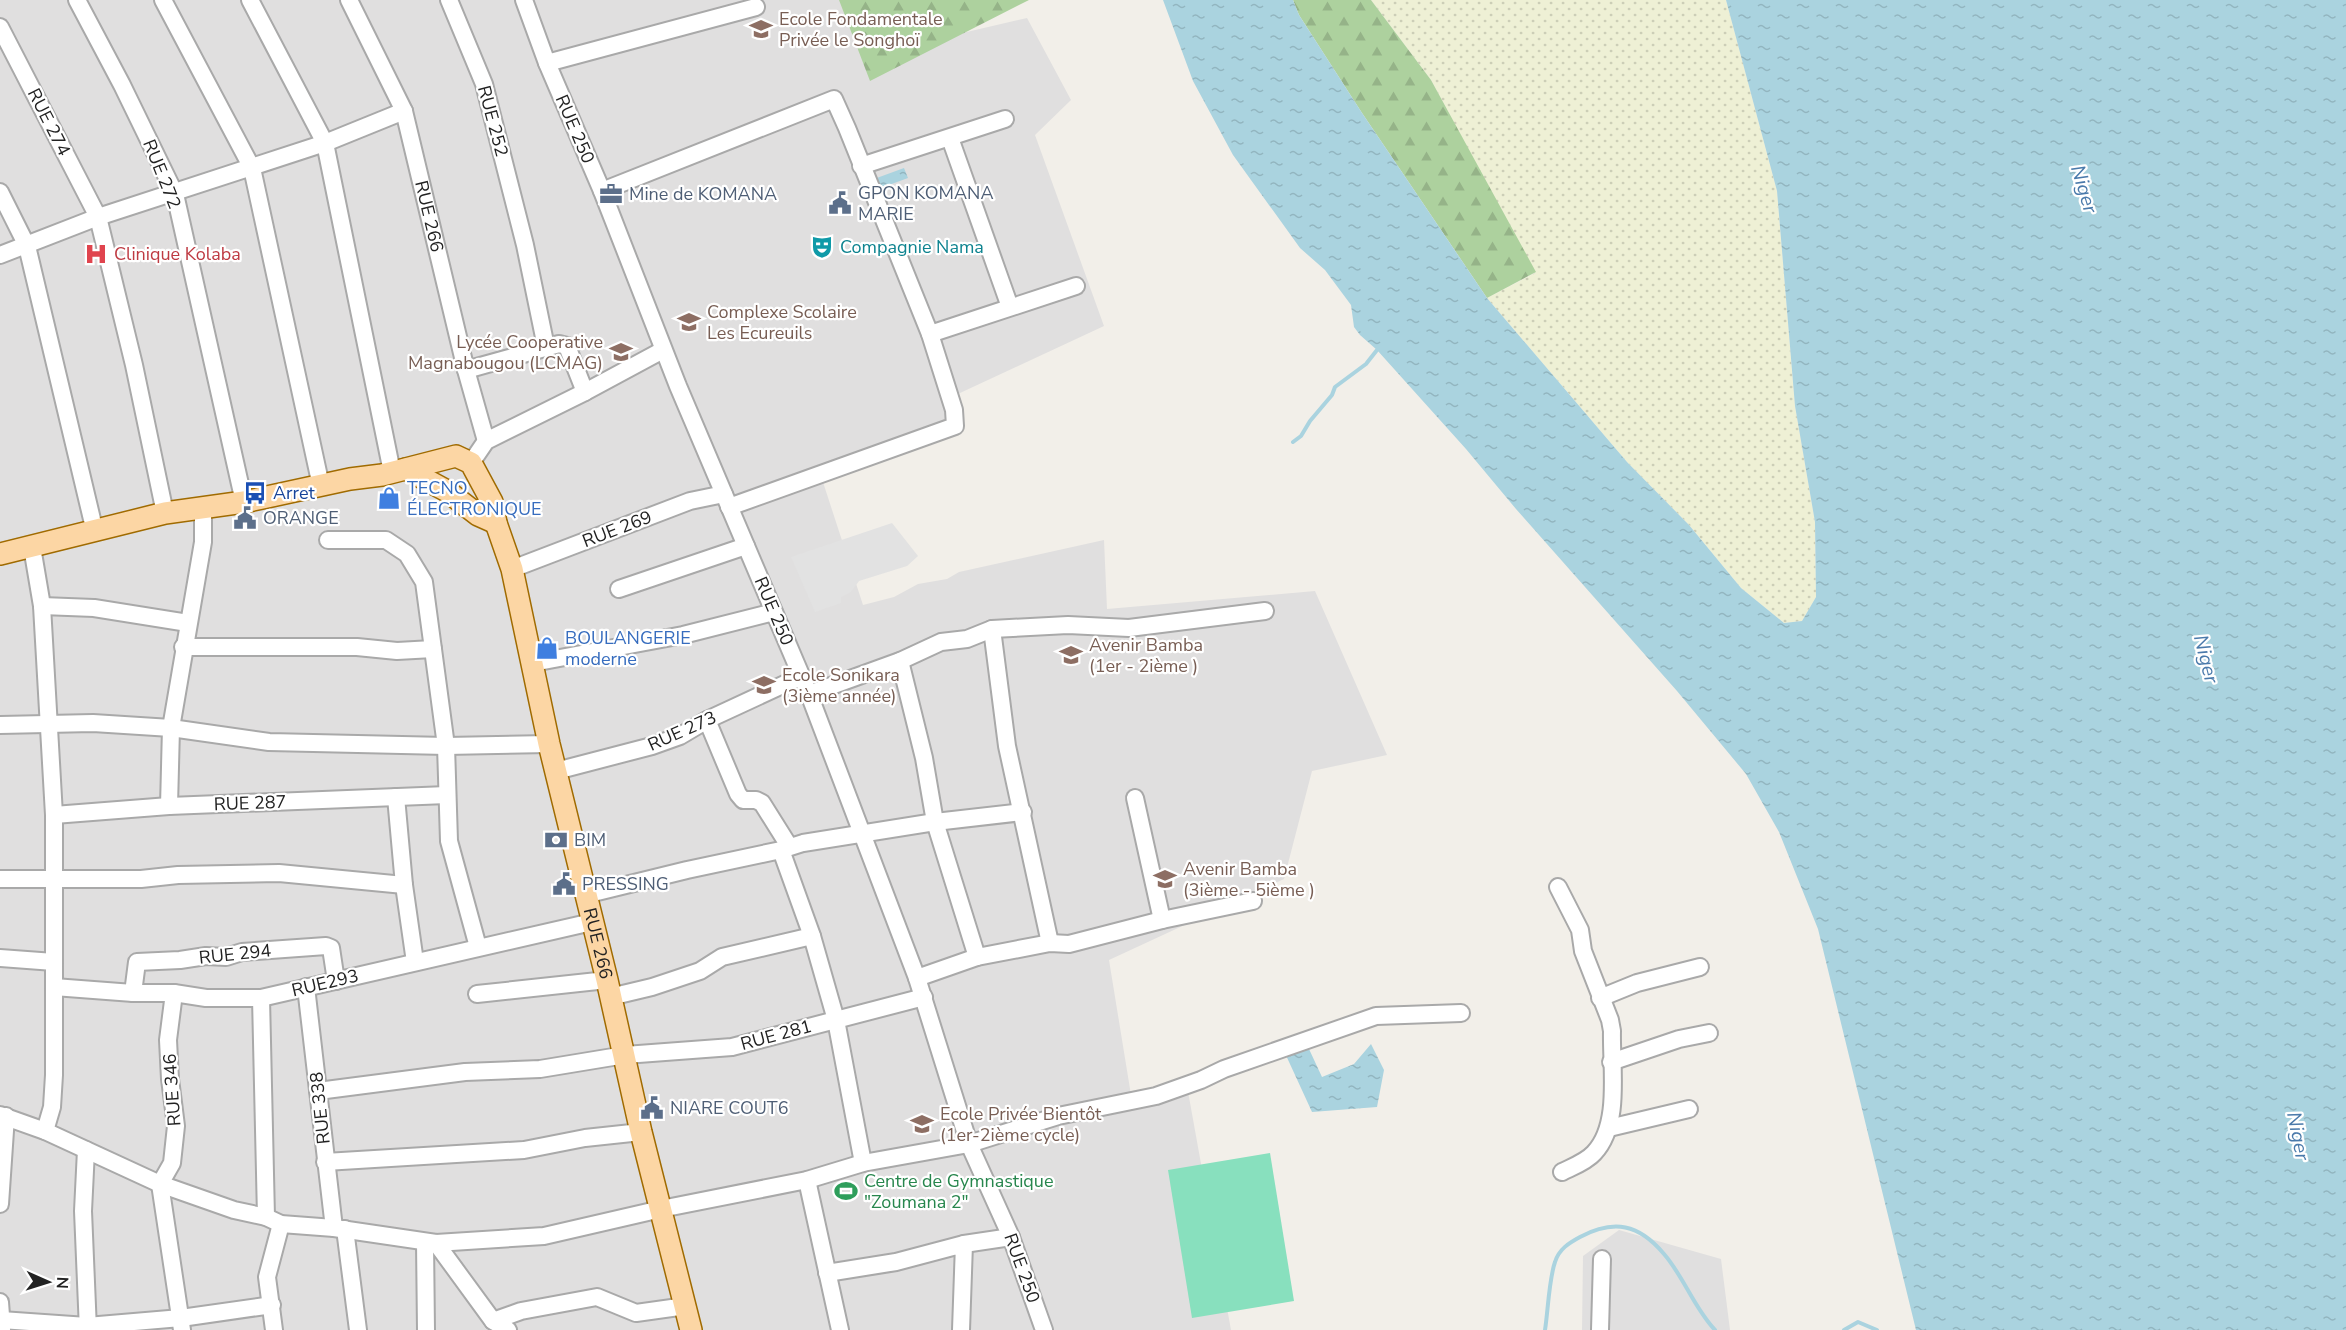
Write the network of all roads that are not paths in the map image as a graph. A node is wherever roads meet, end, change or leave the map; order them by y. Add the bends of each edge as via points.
1 (77, 0) edge
2 (163, 0) edge
3 (250, 0) edge
4 (349, 0) edge
5 (449, 0) edge
6 (524, 0) edge
7 (756, 7) dead end
8 (0, 27) edge
9 (547, 63) junction
10 (404, 111) junction
11 (1005, 119) dead end
12 (951, 138) junction
13 (325, 143) junction
14 (861, 166) junction
15 (252, 168) junction
16 (602, 191) junction
17 (0, 192) edge
18 (175, 194) junction
19 (98, 218) junction
20 (27, 246) junction
21 (0, 255) edge
22 (1076, 286) dead end
23 (1010, 308) junction
24 (930, 334) junction
25 (546, 347) junction
26 (663, 350) junction
27 (466, 370) junction
28 (585, 392) junction
29 (486, 441) junction
30 (471, 463) junction
31 (399, 471) junction
32 (321, 486) junction
33 (727, 500) junction
34 (244, 502) junction
35 (203, 508) junction
36 (165, 513) junction
37 (501, 531) junction
38 (95, 532) junction
39 (327, 540) dead end
40 (746, 546) junction
41 (32, 547) junction
42 (0, 554) edge
43 (512, 569) junction
44 (619, 589) dead end
45 (42, 606) junction
46 (1265, 611) dead end
47 (774, 612) junction
48 (188, 623) junction
49 (992, 629) junction
50 (183, 646) junction
51 (433, 649) junction
52 (900, 660) junction
53 (533, 663) junction
54 (801, 676) junction
55 (809, 694) junction
56 (707, 720) junction
57 (48, 723) junction
58 (0, 725) edge
59 (171, 728) junction
60 (549, 744) junction
61 (446, 747) junction
62 (556, 771) junction
63 (447, 795) junction
64 (396, 797) junction
65 (1135, 798) dead end
66 (169, 806) junction
67 (1023, 812) junction
68 (54, 815) junction
69 (935, 822) junction
70 (861, 833) junction
71 (785, 848) junction
72 (54, 878) junction
73 (0, 879) edge
74 (404, 885) junction
75 (1558, 887) dead end
76 (585, 895) junction
77 (1253, 901) dead end
78 (1162, 920) junction
79 (592, 922) junction
80 (812, 936) junction
81 (1050, 943) junction
82 (478, 947) junction
83 (977, 957) junction
84 (0, 958) edge
85 (54, 962) junction
86 (415, 962) junction
87 (1700, 968) dead end
88 (917, 978) junction
89 (336, 981) junction
90 (54, 987) junction
91 (306, 987) junction
92 (609, 988) junction
93 (133, 993) junction
94 (174, 993) junction
95 (477, 994) dead end
96 (924, 997) junction
97 (261, 998) junction
98 (1600, 998) junction
99 (1461, 1012) dead end
100 (836, 1020) junction
101 (1709, 1033) dead end
102 (625, 1055) junction
103 (1611, 1062) junction
104 (318, 1091) junction
105 (1689, 1109) dead end
106 (3, 1115) edge
107 (1608, 1128) junction
108 (45, 1131) junction
109 (641, 1132) junction
110 (969, 1144) junction
111 (86, 1150) junction
112 (325, 1162) junction
113 (862, 1163) junction
114 (1562, 1172) dead end
115 (807, 1180) junction
116 (160, 1184) junction
117 (0, 1204) edge
118 (661, 1209) junction
119 (274, 1220) junction
120 (339, 1228) junction
121 (1011, 1237) junction
122 (430, 1242) junction
123 (964, 1244) junction
124 (1602, 1259) dead end
125 (827, 1274) junction
126 (0, 1302) edge
127 (272, 1305) junction
128 (686, 1306) junction
129 (181, 1324) edge
130 (2, 1325) edge
131 (501, 1325) edge
132 (87, 1328) edge
133 (274, 1330) edge
134 (358, 1330) edge
135 (426, 1330) edge
136 (691, 1330) edge
137 (840, 1330) edge
138 (961, 1330) edge
139 (1044, 1330) edge
140 (1600, 1330) edge

1 - 18 street, RUE 272
2 - 15 street
3 - 13 street
4 - 10 street, RUE 266
5 - 25 street, RUE 252 via 484,84
6 - 9 street, RUE 250
7 - 9 street
8 - 19 street, RUE 274
9 - 16 street, RUE 250
10 - 13 street
10 - 27 street, RUE 266
11 - 12 street
12 - 14 street
12 - 23 street
13 - 15 street
13 - 31 street
14 - 16 street via 834,99
14 - 24 street
15 - 18 street
15 - 32 street
16 - 26 street, RUE 250
17 - 20 street
18 - 19 street
18 - 34 street, RUE 272
19 - 20 street
19 - 36 street, RUE 274
20 - 21 street
20 - 38 street
22 - 23 street
23 - 24 street
24 - 33 street, RUE 269 via 954,410 955,426
25 - 27 street
25 - 28 street via 567,346
26 - 28 street
26 - 33 street, RUE 250
27 - 29 street, RUE 266
28 - 29 street
29 - 30 street
30 - 31 main road via 456,456
30 - 37 main road, RUE 266 via 492,502
31 - 32 main road
31 - 37 main road via 447,491
32 - 34 main road
33 - 40 street, RUE 250
33 - 43 street, RUE 269 via 690,501
34 - 35 main road
35 - 36 main road
35 - 48 street via 203,542
36 - 38 main road
37 - 43 main road, RUE 266
38 - 41 main road
39 - 51 street via 386,540 407,554 424,582
40 - 44 street
40 - 47 street, RUE 250
41 - 42 main road
41 - 45 street
43 - 53 main road, RUE 266
45 - 48 street via 94,608
45 - 57 street
46 - 49 street via 1129,628
47 - 53 street via 683,635
47 - 54 street, RUE 250
48 - 50 street
49 - 52 street via 967,639 941,642
49 - 67 street via 1007,746
50 - 51 street
50 - 59 street
51 - 61 street
52 - 55 street
52 - 69 street
53 - 60 main road, RUE 266
54 - 55 street, RUE 250
54 - 56 street, RUE 273
55 - 70 street, RUE 250
56 - 62 street, RUE 273 via 652,746
56 - 71 street via 738,794 743,800 762,803
57 - 58 street
57 - 59 street
57 - 68 street
59 - 61 street via 269,742
59 - 66 street
60 - 61 street
60 - 62 main road, RUE 266
61 - 63 street
62 - 76 main road, RUE 266
63 - 64 street, RUE 287
63 - 82 street via 449,841
64 - 66 street, RUE 287
64 - 74 street
65 - 78 street
66 - 68 street, RUE 287
67 - 69 street
67 - 81 street
68 - 72 street
69 - 70 street
69 - 83 street
70 - 71 street
70 - 88 street, RUE 250
71 - 76 street
71 - 80 street
72 - 73 street
72 - 74 street via 279,873
72 - 85 street
74 - 86 street
75 - 98 street via 1580,930 1583,951
76 - 79 main road, RUE 266
77 - 78 street
78 - 81 street via 1070,944
79 - 82 street, RUE293
79 - 92 main road, RUE 266
80 - 92 street via 722,957 700,971 652,987
80 - 100 street
81 - 83 street
82 - 86 street, RUE293
83 - 88 street
84 - 85 street
85 - 90 street
86 - 89 street, RUE293
87 - 98 street via 1637,983
88 - 96 street, RUE 250
89 - 91 street, RUE293
89 - 93 street, RUE 294 via 330,948 315,947 137,962
90 - 93 street, RUE293
90 - 108 street via 54,1075 52,1107
91 - 97 street, RUE293
91 - 104 street, RUE 338
92 - 95 street
92 - 102 main road, RUE 266
93 - 94 street, RUE293
94 - 97 street, RUE293 via 206,998
94 - 116 street, RUE 346 via 168,1040 176,1126 172,1162
96 - 100 street, RUE 281
96 - 110 street, RUE 250
97 - 119 street
98 - 103 street via 1610,1020
99 - 110 street via 1376,1016 1156,1096 1058,1116
100 - 102 street, RUE 281 via 732,1047
100 - 113 street
101 - 103 street
102 - 104 street, RUE 281 via 540,1069 465,1072
102 - 109 main road, RUE 266
103 - 107 street
104 - 112 street, RUE 338
105 - 107 street
106 - 108 street
106 - 117 street
107 - 114 street via 1593,1155
108 - 111 street
109 - 112 street via 524,1150
109 - 118 main road, RUE 266
110 - 113 street
110 - 121 street, RUE 250
111 - 116 street
111 - 132 street via 83,1212
112 - 120 street, RUE 338
113 - 115 street
115 - 118 street
115 - 125 street
116 - 119 street
116 - 129 street
118 - 122 street via 544,1236
118 - 128 main road, RUE 266
119 - 120 street
119 - 127 street via 267,1277
120 - 122 street
120 - 134 street, RUE 338
121 - 123 street
121 - 139 street, RUE 250
122 - 131 street
122 - 135 street
123 - 125 street via 896,1262
123 - 138 street
124 - 140 street
125 - 137 street
126 - 130 street
127 - 129 street
127 - 133 street
128 - 131 street via 636,1313 597,1297 521,1311
128 - 136 main road, RUE 266
129 - 132 street
130 - 132 street

